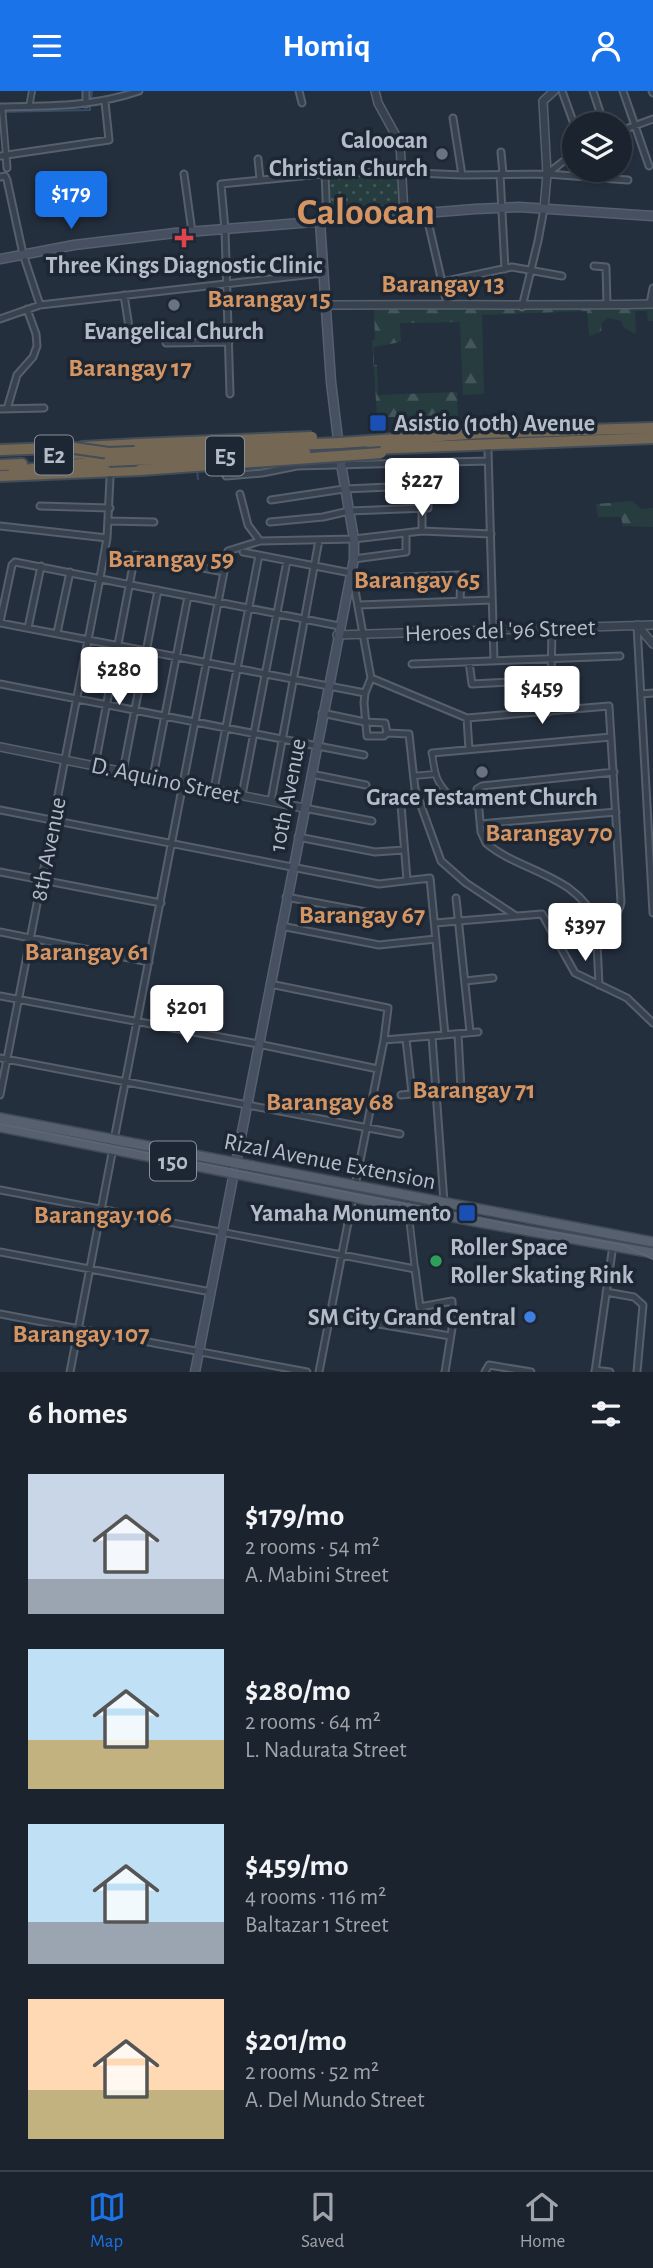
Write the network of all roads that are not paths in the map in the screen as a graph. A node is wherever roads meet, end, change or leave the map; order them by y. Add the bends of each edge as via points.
1 (32, 91) edge
2 (86, 91) edge
3 (139, 91) edge
4 (299, 91) edge
5 (375, 91) edge
6 (554, 91) edge
7 (562, 91) edge
8 (593, 91) edge
9 (623, 91) edge
10 (105, 102) junction
11 (302, 103) dead end
12 (86, 104) junction
13 (29, 107) junction
14 (2, 110) edge
15 (570, 112) edge
16 (600, 112) edge
17 (453, 118) dead end
18 (653, 119) edge
19 (635, 125) junction
20 (632, 126) edge
21 (501, 152) dead end
22 (3, 155) edge
23 (258, 159) dead end
24 (562, 162) edge
25 (649, 166) dead end
26 (7, 168) dead end
27 (402, 172) junction
28 (184, 174) dead end
29 (325, 174) junction
30 (462, 174) junction
31 (501, 174) junction
32 (547, 174) junction
33 (562, 175) edge
34 (0, 177) edge
35 (260, 179) junction
36 (501, 208) junction
37 (544, 209) junction
38 (426, 213) junction
39 (404, 214) junction
40 (653, 216) edge
41 (323, 221) junction
42 (225, 230) junction
43 (192, 232) junction
44 (23, 254) junction
45 (0, 259) edge
46 (594, 266) dead end
47 (505, 269) junction
48 (531, 271) junction
49 (323, 273) junction
50 (562, 276) dead end
51 (442, 282) junction
52 (228, 283) junction
53 (653, 288) edge
54 (124, 295) junction
55 (447, 304) junction
56 (651, 304) edge
57 (40, 305) junction
58 (326, 305) junction
59 (607, 305) junction
60 (522, 307) junction
61 (27, 309) junction
62 (0, 319) edge
63 (131, 340) dead end
64 (229, 342) junction
65 (166, 344) dead end
66 (230, 394) dead end
67 (44, 408) dead end
68 (4, 409) edge
69 (653, 428) edge
70 (653, 438) edge
71 (484, 442) junction
72 (0, 448) edge
73 (0, 457) edge
74 (109, 457) junction
75 (488, 461) junction
76 (439, 463) junction
77 (341, 464) junction
78 (0, 465) edge
79 (0, 474) edge
80 (226, 475) dead end
81 (110, 478) dead end
82 (428, 486) junction
83 (344, 489) junction
84 (240, 494) dead end
85 (271, 500) dead end
86 (40, 506) dead end
87 (110, 508) junction
88 (422, 509) junction
89 (349, 511) junction
90 (109, 521) junction
91 (154, 522) dead end
92 (270, 522) dead end
93 (0, 526) edge
94 (422, 531) junction
95 (406, 534) junction
96 (491, 534) junction
97 (107, 538) junction
98 (354, 539) junction
99 (319, 540) junction
100 (260, 541) junction
101 (243, 552) dead end
102 (259, 555) junction
103 (354, 559) junction
104 (287, 561) junction
105 (41, 566) junction
106 (314, 566) junction
107 (70, 572) junction
108 (224, 572) junction
109 (351, 577) junction
110 (100, 578) junction
111 (130, 584) junction
112 (158, 590) junction
113 (188, 596) junction
114 (492, 600) junction
115 (460, 601) junction
116 (218, 602) junction
117 (359, 605) junction
118 (249, 608) junction
119 (277, 614) junction
120 (305, 619) junction
121 (0, 622) edge
122 (637, 625) junction
123 (653, 625) edge
124 (28, 628) junction
125 (552, 628) junction
126 (493, 630) junction
127 (338, 631) junction
128 (57, 633) junction
129 (364, 634) junction
130 (89, 639) junction
131 (653, 644) edge
132 (118, 645) junction
133 (147, 650) junction
134 (176, 656) junction
135 (620, 656) dead end
136 (552, 659) junction
137 (494, 661) junction
138 (207, 662) junction
139 (469, 662) junction
140 (412, 664) dead end
141 (237, 668) junction
142 (266, 674) junction
143 (371, 678) junction
144 (293, 680) junction
145 (0, 684) edge
146 (328, 687) junction
147 (547, 687) dead end
148 (365, 693) junction
149 (653, 693) edge
150 (641, 694) junction
151 (77, 699) junction
152 (107, 705) junction
153 (135, 710) junction
154 (549, 712) junction
155 (322, 713) junction
156 (165, 716) junction
157 (469, 718) junction
158 (195, 722) junction
159 (365, 722) junction
160 (226, 727) junction
161 (254, 733) junction
162 (387, 733) junction
163 (611, 737) junction
164 (282, 738) junction
165 (316, 745) junction
166 (644, 745) junction
167 (653, 745) edge
168 (0, 747) edge
169 (469, 750) junction
170 (432, 753) joint
171 (364, 755) dead end
172 (65, 759) junction
173 (95, 765) junction
174 (123, 771) junction
175 (614, 772) junction
176 (435, 773) junction
177 (311, 774) junction
178 (645, 774) junction
179 (653, 774) edge
180 (414, 776) junction
181 (153, 777) junction
182 (183, 783) junction
183 (366, 785) dead end
184 (214, 789) junction
185 (242, 795) junction
186 (477, 795) junction
187 (650, 800) edge
188 (271, 801) junction
189 (401, 805) dead end
190 (304, 808) junction
191 (0, 810) edge
192 (616, 812) junction
193 (53, 821) junction
194 (372, 821) dead end
195 (480, 824) junction
196 (651, 828) edge
197 (298, 837) junction
198 (172, 843) junction
199 (404, 849) junction
200 (651, 854) edge
201 (293, 866) junction
202 (0, 872) edge
203 (42, 880) junction
204 (407, 880) junction
205 (652, 883) edge
206 (286, 897) junction
207 (456, 898) dead end
208 (161, 903) junction
209 (653, 913) edge
210 (382, 915) dead end
211 (516, 916) junction
212 (459, 921) junction
213 (596, 922) junction
214 (435, 923) junction
215 (281, 926) junction
216 (0, 932) edge
217 (30, 938) junction
218 (436, 939) junction
219 (149, 962) junction
220 (493, 978) dead end
221 (465, 981) junction
222 (270, 984) junction
223 (599, 985) junction
224 (0, 996) edge
225 (18, 1000) junction
226 (137, 1023) junction
227 (653, 1023) edge
228 (478, 1032) dead end
229 (470, 1033) junction
230 (458, 1034) junction
231 (445, 1035) junction
232 (432, 1036) junction
233 (406, 1039) junction
234 (384, 1040) junction
235 (258, 1044) junction
236 (4, 1058) edge
237 (378, 1069) junction
238 (126, 1082) junction
239 (438, 1092) junction
240 (412, 1093) junction
241 (0, 1095) edge
242 (401, 1095) dead end
243 (246, 1106) junction
244 (0, 1118) edge
245 (0, 1127) edge
246 (367, 1129) junction
247 (400, 1134) dead end
248 (113, 1144) junction
249 (236, 1163) junction
250 (234, 1174) junction
251 (355, 1186) junction
252 (0, 1191) edge
253 (353, 1197) junction
254 (444, 1202) junction
255 (408, 1207) junction
256 (101, 1210) junction
257 (223, 1232) junction
258 (653, 1242) edge
259 (613, 1245) junction
260 (0, 1252) edge
261 (653, 1253) edge
262 (342, 1255) junction
263 (89, 1269) junction
264 (415, 1269) junction
265 (211, 1292) junction
266 (606, 1292) junction
267 (0, 1314) edge
268 (331, 1315) junction
269 (78, 1329) junction
270 (450, 1336) junction
271 (199, 1352) junction
272 (486, 1369) edge
273 (595, 1371) edge
274 (70, 1372) edge
275 (195, 1372) edge
276 (307, 1372) edge
277 (320, 1372) edge
278 (445, 1372) edge
279 (531, 1372) edge
280 (610, 1372) edge
281 (637, 1372) edge

1 - 13 street
2 - 12 street
3 - 10 street
4 - 11 street
5 - 27 street via 400,143
6 - 32 street via 543,101
7 - 15 street
8 - 16 street
9 - 19 street
10 - 12 street
10 - 22 street via 109,140
12 - 13 street
13 - 14 street
14 - 22 street
17 - 30 street
18 - 19 street
19 - 20 street
19 - 25 street
21 - 31 street
22 - 26 street
23 - 35 street
24 - 32 street
27 - 29 street
27 - 30 street
27 - 39 street
28 - 43 street
29 - 35 street
29 - 41 street
30 - 31 street
31 - 32 street
31 - 36 street
32 - 33 street
32 - 37 street
34 - 44 street via 8,180
35 - 42 street via 221,184
36 - 37 main road
36 - 38 main road
36 - 47 street
37 - 40 main road
37 - 48 street
38 - 39 main road
38 - 51 street
39 - 41 main road
41 - 42 main road
41 - 49 main road, 10th Avenue
42 - 43 main road
42 - 52 street
43 - 44 main road
44 - 45 main road
44 - 57 street
46 - 59 street via 606,267
47 - 48 street
47 - 51 street
48 - 50 street
48 - 60 street
49 - 52 street
49 - 58 main road, 10th Avenue
51 - 55 street
52 - 54 street
52 - 64 street
53 - 56 street
54 - 57 street
54 - 63 street
55 - 58 street
55 - 60 street
56 - 59 street
57 - 61 street
58 - 77 main road, 10th Avenue
59 - 60 street
61 - 62 street
61 - 68 street via 37,346 17,375
64 - 65 street
64 - 66 street
67 - 68 street
69 - 71 highway, E5
70 - 71 highway, E5
71 - 72 highway, bridge via 278,437
71 - 74 highway, E5, bridge via 340,443
71 - 75 street
71 - 79 highway, bridge via 291,461
72 - 74 highway, bridge via 46,444
73 - 74 highway, E2, bridge
74 - 78 highway, E2
74 - 79 highway
75 - 76 street
75 - 96 street
76 - 77 street
76 - 82 street via 438,484
77 - 80 street
77 - 83 main road, 10th Avenue
81 - 87 street, 8th Avenue
82 - 83 street
82 - 88 street via 429,508
83 - 85 street
83 - 89 main road, 10th Avenue
84 - 100 street via 248,525
86 - 87 street
87 - 90 street, 8th Avenue
88 - 89 street
88 - 94 street
89 - 92 street
89 - 98 main road, 10th Avenue
90 - 91 street
90 - 97 street, 8th Avenue
93 - 97 street
94 - 95 street
94 - 96 street
95 - 98 street
95 - 103 street via 406,552
96 - 114 street
97 - 110 street, 8th Avenue
98 - 99 street
98 - 103 main road, 10th Avenue
99 - 100 street
99 - 106 street
100 - 108 street via 228,551
101 - 102 street
102 - 104 street
102 - 118 street
103 - 109 main road, 10th Avenue
104 - 106 street
104 - 119 street
105 - 107 street
105 - 121 street via 13,563
105 - 124 street
106 - 109 street
106 - 120 street
107 - 110 street
107 - 128 street
108 - 111 street via 136,555
108 - 116 street
109 - 115 street via 458,575
109 - 117 street
109 - 127 main road, 10th Avenue
110 - 111 street
110 - 130 street, 8th Avenue
111 - 112 street
111 - 132 street
112 - 113 street
112 - 133 street
113 - 116 street
113 - 134 street
114 - 115 street
114 - 126 street
115 - 117 street
116 - 118 street
116 - 138 street
117 - 129 street
118 - 119 street
118 - 141 street
119 - 120 street
119 - 142 street
120 - 127 street
120 - 144 street
121 - 124 street
122 - 123 street, Heroes del '96 Street
122 - 125 street, Heroes del '96 Street
122 - 131 street
122 - 150 street
124 - 128 street
125 - 126 street, Heroes del '96 Street
125 - 136 street
126 - 129 street, Heroes del '96 Street
126 - 137 street
127 - 129 street, Heroes del '96 Street
127 - 146 main road, 10th Avenue
128 - 130 street
129 - 143 street
130 - 132 street
130 - 151 street, 8th Avenue
132 - 133 street
132 - 152 street
133 - 134 street
133 - 153 street
134 - 138 street
134 - 156 street
135 - 136 street
136 - 137 street
136 - 139 street via 552,680 472,684
137 - 139 street
138 - 141 street
138 - 158 street
139 - 140 street
141 - 142 street
141 - 160 street
142 - 144 street
142 - 161 street
143 - 148 street
143 - 157 street
144 - 146 street
144 - 164 street
145 - 151 street
146 - 148 street
146 - 155 main road, 10th Avenue
147 - 154 street
148 - 159 street
149 - 150 street
150 - 166 street
151 - 152 street
151 - 172 street, 8th Avenue
152 - 153 street
152 - 173 street
153 - 156 street
153 - 174 street
154 - 157 street
154 - 163 street via 609,706
155 - 159 street
155 - 165 main road, 10th Avenue
156 - 158 street
156 - 181 street
157 - 169 street
158 - 160 street
158 - 182 street
159 - 162 street via 385,723
159 - 162 street via 368,737
160 - 161 street
160 - 184 street
161 - 164 street
161 - 185 street
162 - 180 street via 409,734
163 - 169 street
163 - 175 street
164 - 165 street
164 - 188 street
165 - 171 street
165 - 177 main road, 10th Avenue
166 - 167 street
166 - 178 street
168 - 172 street, D. Aquino Street
169 - 170 street
170 - 176 street
172 - 173 street, D. Aquino Street
172 - 193 street, 8th Avenue
173 - 174 street, D. Aquino Street
174 - 181 street, D. Aquino Street
175 - 186 street via 479,787
175 - 192 street
176 - 180 street
176 - 186 street via 439,786 453,799
177 - 183 street
177 - 190 main road, 10th Avenue
178 - 179 street
178 - 187 street
180 - 211 street via 441,861
181 - 182 street, D. Aquino Street
182 - 184 street, D. Aquino Street
182 - 198 street
184 - 185 street, D. Aquino Street
185 - 188 street, D. Aquino Street
186 - 195 street
187 - 196 street
188 - 190 street, D. Aquino Street
189 - 199 street
190 - 194 street, D. Aquino Street
190 - 197 main road, 10th Avenue
191 - 193 street
192 - 195 street
192 - 213 street via 620,908 612,917
193 - 198 street
193 - 203 street, 8th Avenue
195 - 213 street via 486,843 565,885
196 - 200 street
197 - 199 street via 376,852
197 - 201 main road, 10th Avenue
198 - 201 street
198 - 208 street
199 - 204 street
200 - 205 street
201 - 204 street via 379,884
201 - 206 main road, 10th Avenue
202 - 203 street
203 - 208 street
203 - 217 street, 8th Avenue
204 - 214 street via 430,878
205 - 209 street
206 - 210 street
206 - 215 main road, 10th Avenue
207 - 212 street
208 - 219 street
211 - 212 street
211 - 223 street via 544,916 575,973
212 - 214 street
212 - 221 street
213 - 223 street
214 - 218 street
215 - 218 street via 379,945
215 - 222 main road, 10th Avenue
216 - 217 street
217 - 219 street
217 - 225 street, 8th Avenue
218 - 231 street
219 - 226 street
220 - 221 street
221 - 229 street
222 - 234 street via 388,1008
222 - 235 main road, 10th Avenue
223 - 227 street via 630,1000
224 - 225 street
225 - 226 street
225 - 236 street, 8th Avenue
226 - 235 street
226 - 238 street
228 - 229 street
229 - 230 street
230 - 231 street
230 - 239 street via 462,1086
231 - 232 street
232 - 233 street
232 - 239 street
233 - 234 street
233 - 240 street
234 - 237 street
235 - 237 street
235 - 243 main road, 10th Avenue
236 - 238 street
236 - 241 street, 8th Avenue
237 - 246 street
238 - 243 street
238 - 248 street
239 - 240 street
239 - 254 street
240 - 242 street
243 - 246 street
243 - 249 main road, 10th Avenue
244 - 248 main road, Rizal Avenue Extension / 150
245 - 248 main road, Rizal Avenue Extension / 150
246 - 247 street
246 - 251 street
248 - 249 main road, Rizal Avenue Extension / 150
248 - 250 main road, Rizal Avenue Extension / 150
248 - 256 street
249 - 250 main road, 10th Avenue
249 - 251 main road, Rizal Avenue Extension / 150
250 - 253 main road, Rizal Avenue Extension / 150
250 - 257 main road, 10th Avenue
251 - 254 main road, Rizal Avenue Extension / 150
252 - 256 street
253 - 255 main road, Rizal Avenue Extension / 150
253 - 262 street
254 - 258 main road, Rizal Avenue Extension / 150
255 - 259 main road, Rizal Avenue Extension / 150
255 - 264 street
256 - 257 street
256 - 263 street
257 - 262 street
257 - 265 main road, 10th Avenue
259 - 261 main road, Rizal Avenue Extension / 150
259 - 266 street
260 - 263 street
262 - 264 street
262 - 268 street
263 - 265 street
263 - 269 street
264 - 270 street via 420,1307 452,1301
265 - 271 main road, 10th Avenue
266 - 273 street
266 - 281 street via 634,1297 643,1305
267 - 269 street
268 - 270 street
268 - 277 street
269 - 271 street
269 - 274 street
270 - 278 street
271 - 275 main road, 10th Avenue
271 - 276 street
272 - 279 street
273 - 280 street

